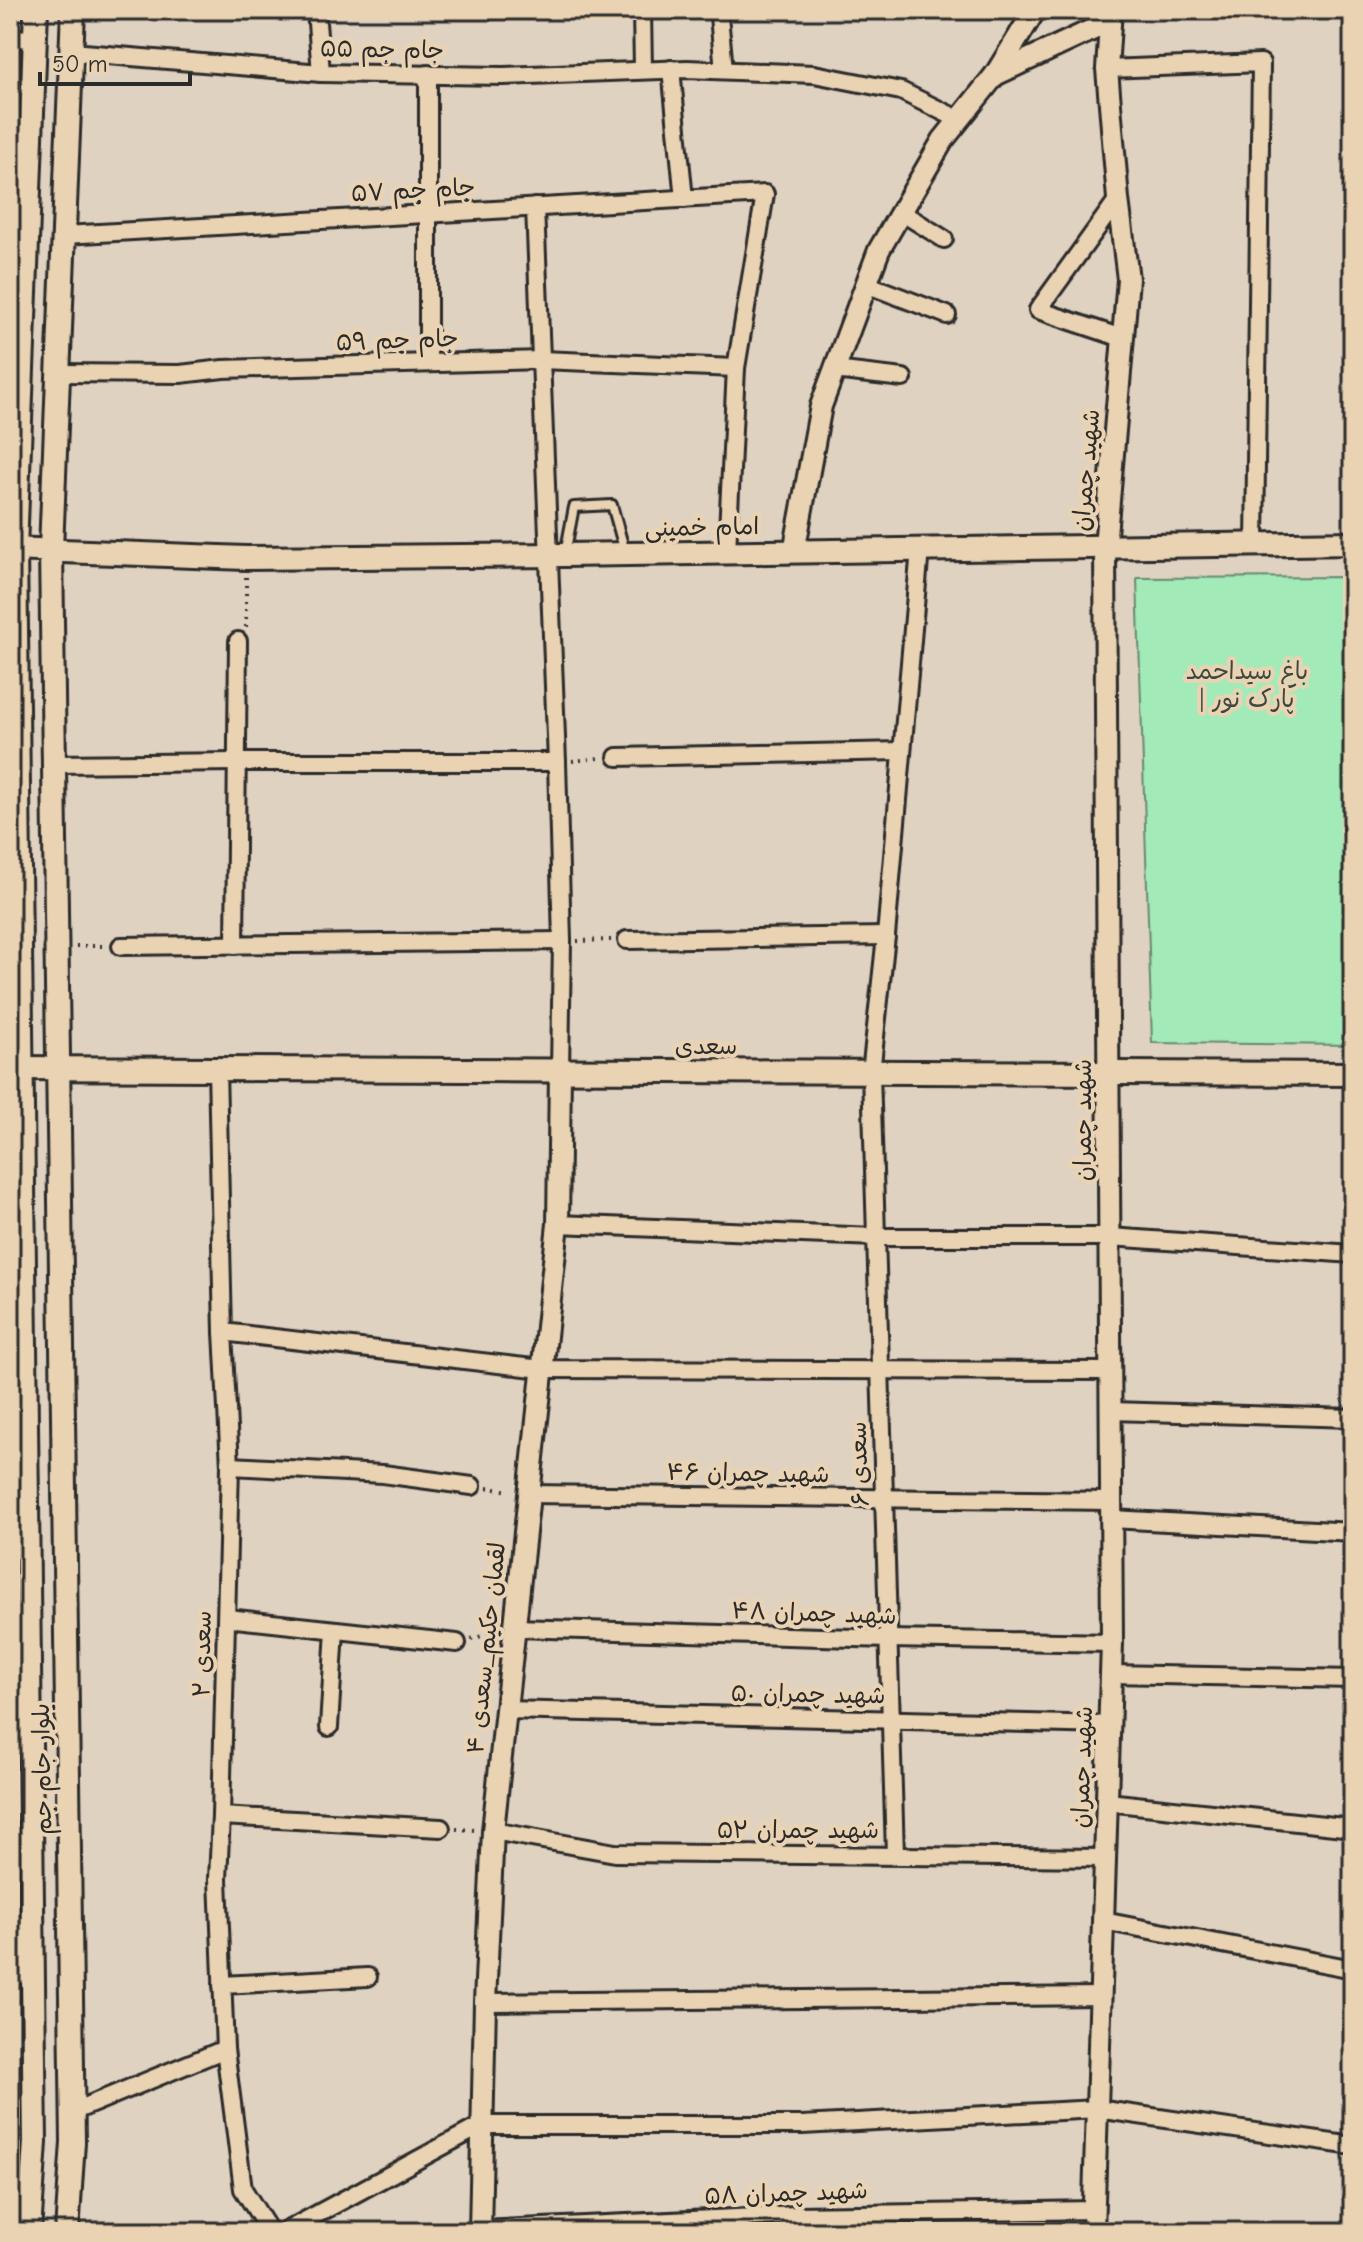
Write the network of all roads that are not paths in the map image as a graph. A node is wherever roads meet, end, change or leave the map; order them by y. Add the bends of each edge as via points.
1 (36, 10) edge
2 (73, 10) edge
3 (316, 10) edge
4 (642, 10) edge
5 (1031, 11) edge
6 (719, 16) dead end
7 (1110, 16) edge
8 (10, 38) edge
9 (35, 39) junction
10 (72, 52) junction
11 (671, 69) junction
12 (1107, 69) junction
13 (643, 70) junction
14 (724, 70) junction
15 (321, 73) junction
16 (428, 74) junction
17 (995, 75) junction
18 (960, 120) junction
19 (20, 157) edge
20 (684, 199) junction
21 (1118, 199) junction
22 (535, 207) junction
23 (901, 212) junction
24 (428, 213) junction
25 (65, 235) junction
26 (944, 239) dead end
27 (866, 284) junction
28 (17, 300) edge
29 (947, 315) dead end
30 (1122, 338) junction
31 (541, 360) junction
32 (428, 362) junction
33 (736, 368) junction
34 (834, 370) junction
35 (60, 373) junction
36 (903, 378) dead end
37 (15, 415) edge
38 (1353, 543) edge
39 (1255, 544) junction
40 (1105, 547) junction
41 (13, 549) edge
42 (51, 549) junction
43 (920, 549) junction
44 (727, 552) junction
45 (794, 552) junction
46 (626, 554) junction
47 (557, 555) junction
48 (238, 641) road end
49 (902, 751) junction
50 (617, 757) road end
51 (237, 762) junction
52 (557, 762) junction
53 (55, 764) junction
54 (886, 936) junction
55 (627, 940) road end
56 (562, 941) junction
57 (235, 945) junction
58 (121, 946) road end
59 (16, 1068) edge
60 (59, 1068) junction
61 (217, 1068) junction
62 (560, 1072) junction
63 (871, 1073) junction
64 (1109, 1074) junction
65 (1353, 1074) edge
66 (558, 1224) junction
67 (876, 1237) junction
68 (1110, 1237) junction
69 (1353, 1254) edge
70 (223, 1332) junction
71 (542, 1369) junction
72 (880, 1369) junction
73 (1110, 1371) junction
74 (1111, 1411) junction
75 (1353, 1418) edge
76 (230, 1466) junction
77 (472, 1486) road end
78 (529, 1494) junction
79 (884, 1498) junction
80 (1111, 1510) junction
81 (1353, 1532) edge
82 (227, 1618) junction
83 (514, 1628) junction
84 (335, 1630) junction
85 (889, 1639) junction
86 (19, 1640) edge
87 (457, 1643) road end
88 (1112, 1643) junction
89 (1111, 1674) junction
90 (1353, 1679) edge
91 (506, 1710) junction
92 (891, 1720) junction
93 (1109, 1725) junction
94 (329, 1727) dead end
95 (1107, 1802) junction
96 (221, 1816) junction
97 (441, 1828) road end
98 (1353, 1828) edge
99 (493, 1831) junction
100 (895, 1854) junction
101 (1105, 1858) junction
102 (1103, 1921) junction
103 (1353, 1969) edge
104 (71, 1973) junction
105 (33, 1974) junction
106 (10, 1975) edge
107 (368, 1977) dead end
108 (222, 1985) junction
109 (1101, 1996) junction
110 (485, 2002) junction
111 (225, 2049) junction
112 (1097, 2109) junction
113 (72, 2112) junction
114 (482, 2125) junction
115 (1353, 2146) edge
116 (21, 2190) edge
117 (1094, 2210) junction
118 (480, 2231) edge
119 (29, 2232) edge
120 (67, 2232) edge
121 (270, 2232) edge
122 (284, 2232) edge
123 (1093, 2232) edge

1 - 9 main road, بلوار جام جم
2 - 10 main road, بلوار جام جم
3 - 15 street
4 - 13 street
5 - 17 street
6 - 14 street
7 - 12 street, شهید چمران
7 - 17 street
8 - 9 street
9 - 19 main road, بلوار جام جم
10 - 15 street, جام جم ۵۵
10 - 25 main road, بلوار جام جم
11 - 13 street, جام جم ۵۵
11 - 14 street, جام جم ۵۵
11 - 20 street
12 - 21 street, شهید چمران
12 - 39 street via 1261,63
13 - 16 street, جام جم ۵۵
14 - 18 street, جام جم ۵۵ via 814,74 901,91
15 - 16 street, جام جم ۵۵
16 - 24 street
17 - 18 street
18 - 23 street
19 - 28 main road, بلوار جام جم
20 - 22 street, جام جم ۵۷
20 - 33 street, جام جم ۵۷ via 765,194
21 - 30 street, شهید چمران via 1128,279
21 - 30 street via 1038,310
22 - 24 street, جام جم ۵۷
22 - 31 street
23 - 26 street
23 - 27 street
24 - 25 street, جام جم ۵۷
24 - 32 street
25 - 35 main road, بلوار جام جم
27 - 29 street
27 - 34 street
28 - 37 main road, بلوار جام جم
30 - 40 street, شهید چمران
31 - 32 street, جام جم ۵۹
31 - 33 street, جام جم ۵۹
31 - 47 street
32 - 35 street, جام جم ۵۹ via 180,374
33 - 44 street
34 - 36 street
34 - 45 street via 821,406
35 - 42 main road, بلوار جام جم
37 - 41 main road, بلوار جام جم
38 - 39 main road, امام خمینی
39 - 40 main road, امام خمینی
40 - 43 main road, امام خمینی
40 - 64 street, شهید چمران
41 - 42 main road, امام خمینی
41 - 59 main road, بلوار جام جم
42 - 47 main road, امام خمینی via 246,558
42 - 53 main road, بلوار جام جم
43 - 45 main road, امام خمینی
43 - 49 street, سعدی ۶
44 - 45 main road, امام خمینی
44 - 46 main road, امام خمینی
46 - 47 main road, امام خمینی
46 - 47 lane via 612,505 574,507
47 - 52 street
48 - 51 street
49 - 50 street
49 - 54 street, سعدی ۶
51 - 52 street
51 - 53 street
51 - 57 street
52 - 56 street
53 - 60 main road, بلوار جام جم
54 - 55 street
54 - 63 street, سعدی ۶
56 - 57 street
56 - 62 street
57 - 58 street
59 - 60 main road, سعدی
59 - 86 main road, بلوار جام جم
60 - 61 main road, سعدی
60 - 104 main road, بلوار جام جم
61 - 62 main road, سعدی
61 - 70 street, سعدی ۲
62 - 63 main road, سعدی
62 - 66 street, لقمان حکیم_سعدی ۴
63 - 64 main road, سعدی
63 - 67 street, سعدی ۶
64 - 65 main road, سعدی
64 - 68 street, شهید چمران
66 - 67 street
66 - 71 street, لقمان حکیم_سعدی ۴
67 - 68 street
67 - 72 street, سعدی ۶
68 - 69 street
68 - 73 street, شهید چمران
70 - 71 street
70 - 76 street, سعدی ۲
71 - 72 street
71 - 78 street, لقمان حکیم_سعدی ۴
72 - 73 street
72 - 79 street, سعدی ۶
73 - 74 street, شهید چمران
74 - 75 street
74 - 80 street, شهید چمران
76 - 77 street via 383,1474
76 - 82 street, سعدی ۲
78 - 79 street, شهید چمران ۴۶
78 - 83 street, لقمان حکیم_سعدی ۴
79 - 80 street, شهید چمران ۴۶
79 - 85 street, سعدی ۶
80 - 81 street, شهید چمران ۴۶
80 - 88 street, شهید چمران
82 - 84 street
82 - 96 street, سعدی ۲
83 - 85 street, شهید چمران ۴۸
83 - 91 street, لقمان حکیم_سعدی ۴
84 - 87 street
84 - 94 street
85 - 88 street, شهید چمران ۴۸
85 - 92 street, سعدی ۶
86 - 105 main road, بلوار جام جم
88 - 89 street, شهید چمران
89 - 90 street
89 - 93 street, شهید چمران
91 - 92 street, شهید چمران ۵۰
91 - 99 street, لقمان حکیم_سعدی ۴
92 - 93 street, شهید چمران ۵۰
92 - 100 street, سعدی ۶
93 - 95 street, شهید چمران
95 - 98 street
95 - 101 street, شهید چمران
96 - 97 street
96 - 108 street, سعدی ۲
99 - 100 street, شهید چمران ۵۲ via 615,1853
99 - 110 street, لقمان حکیم_سعدی ۴
100 - 101 street, شهید چمران ۵۲
101 - 102 street, شهید چمران
102 - 103 street
102 - 109 street, شهید چمران
104 - 105 main road
104 - 113 main road, بلوار جام جم
105 - 106 street
105 - 116 main road, بلوار جام جم via 35,2142
107 - 108 street
108 - 111 street, سعدی ۲
109 - 110 street
109 - 112 street, شهید چمران
110 - 114 street, لقمان حکیم_سعدی ۴
111 - 113 street
111 - 121 street, سعدی ۲ via 243,2189
112 - 114 street via 802,2125
112 - 115 street
112 - 117 street, شهید چمران
113 - 120 main road, بلوار جام جم
114 - 118 street, لقمان حکیم_سعدی ۴
114 - 122 street
116 - 119 main road, بلوار جام جم
117 - 118 street, شهید چمران ۵۸ via 797,2215
117 - 123 street, شهید چمران

